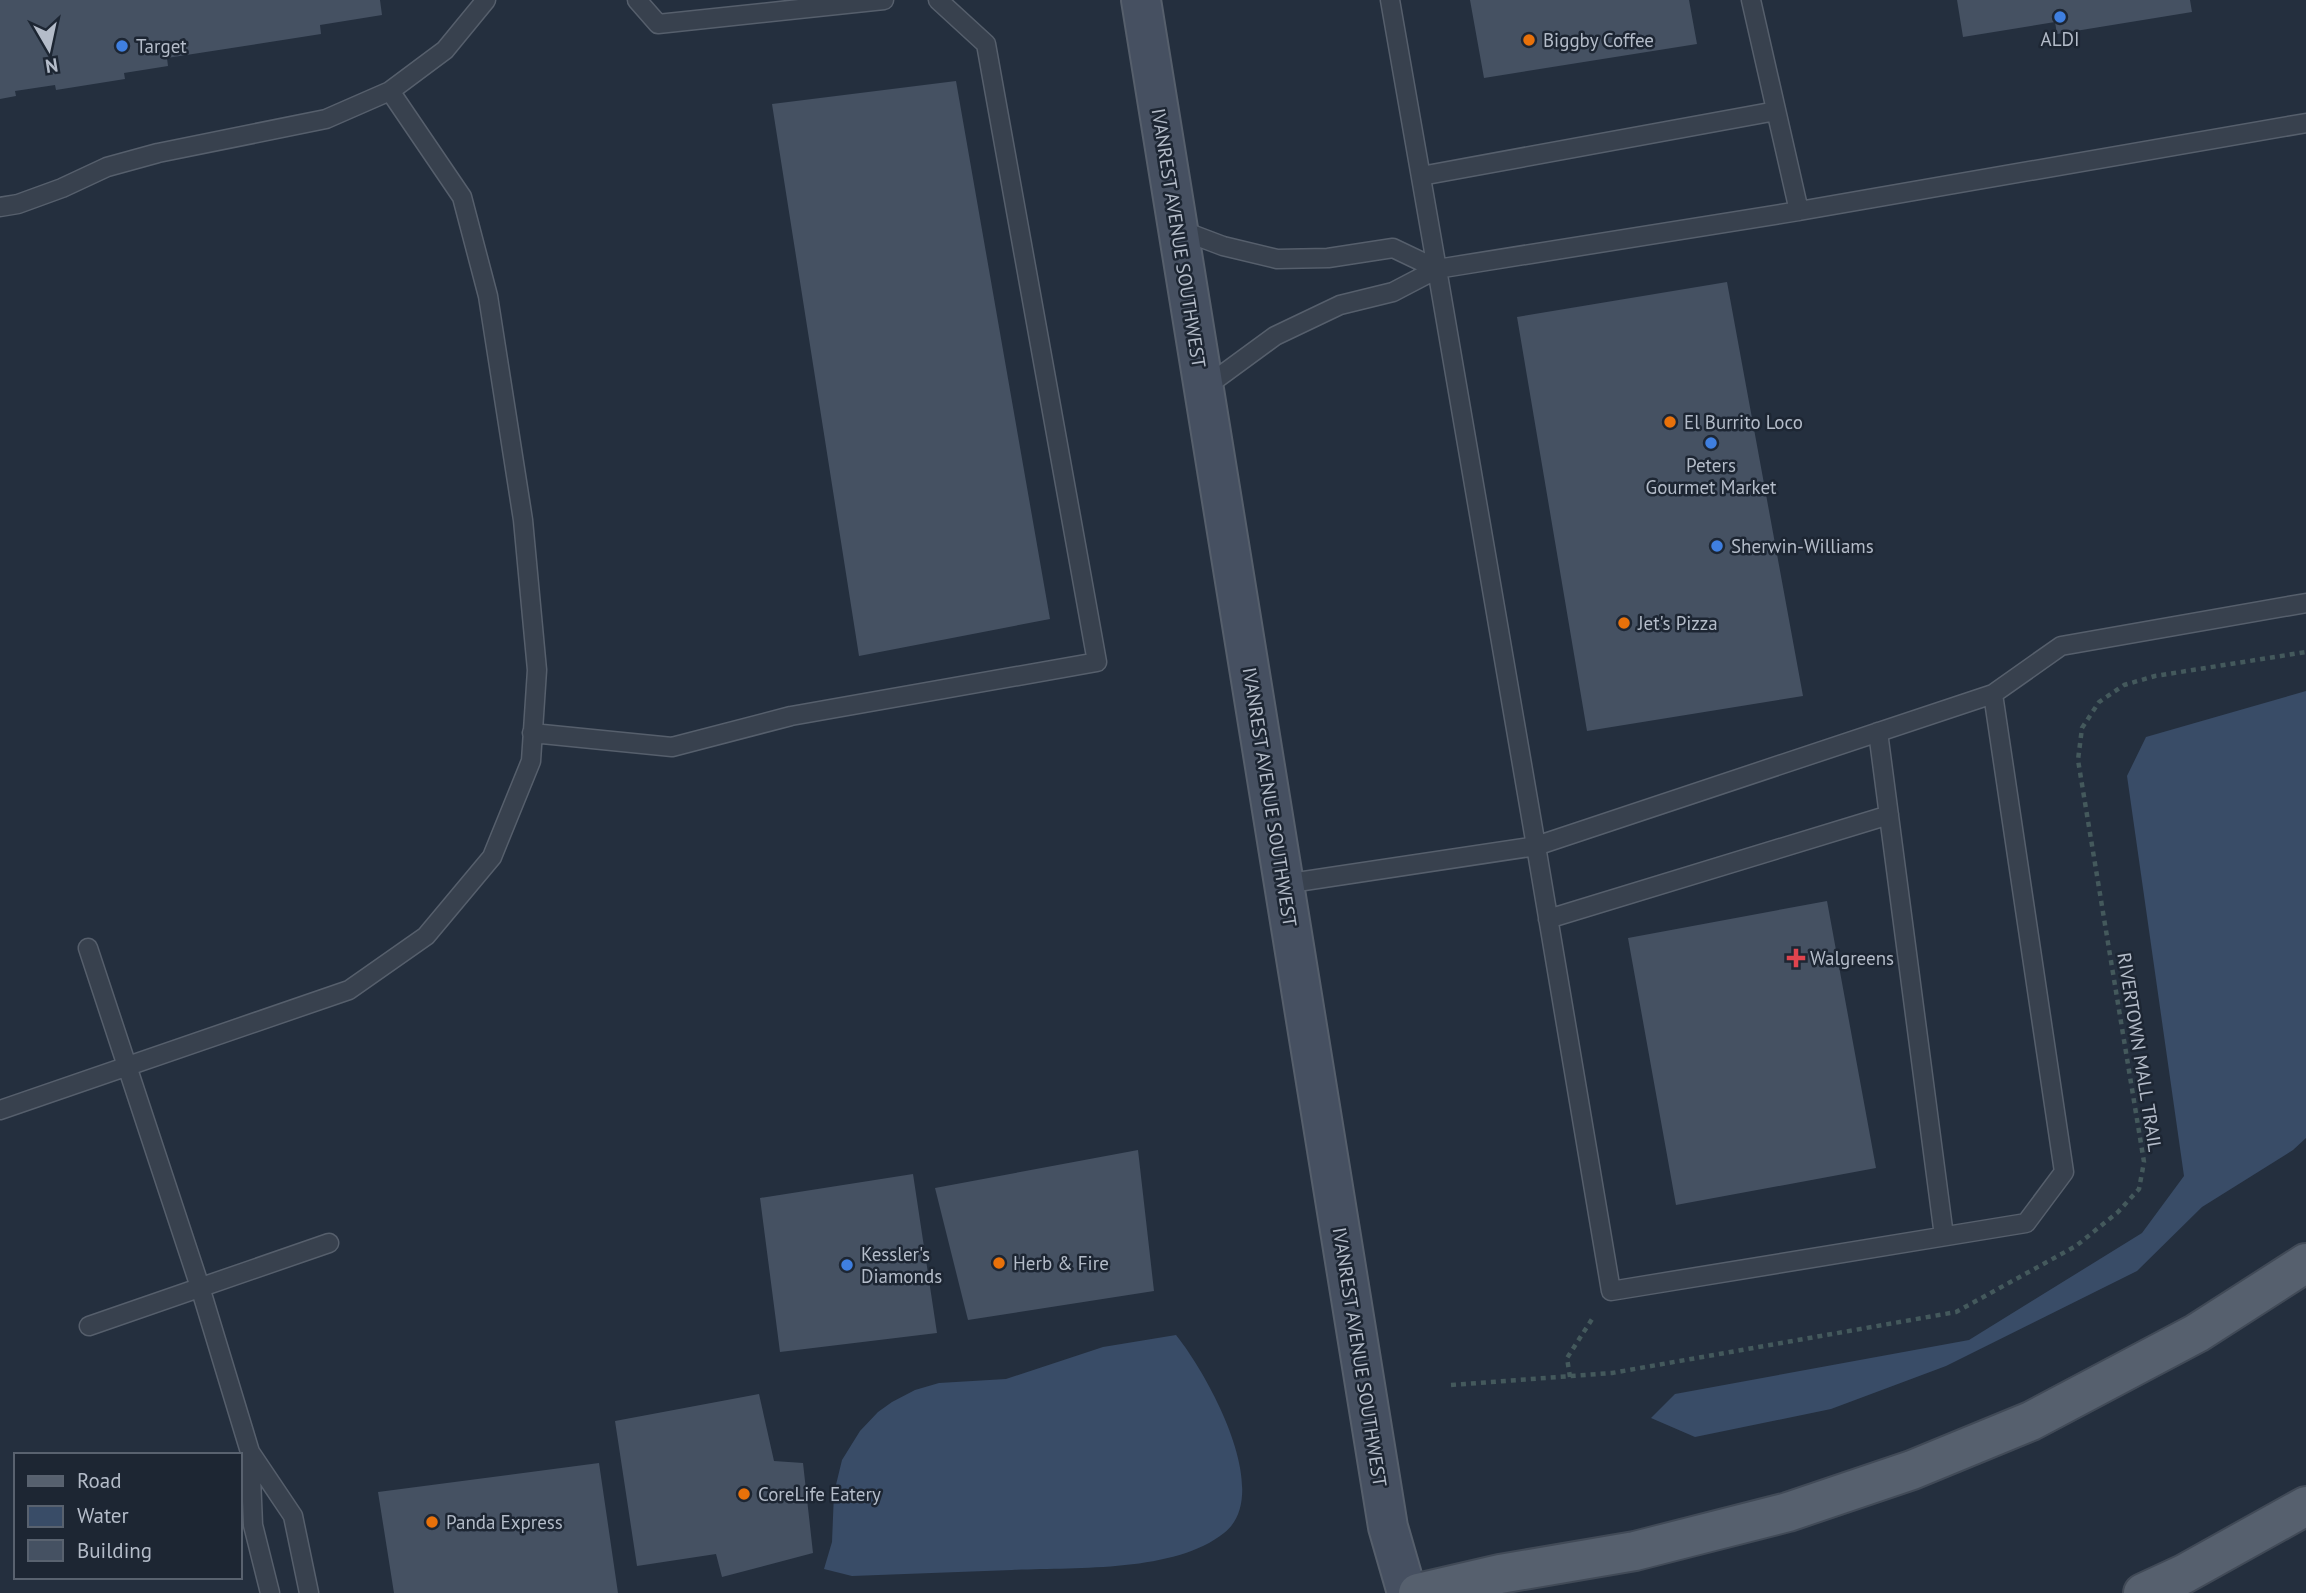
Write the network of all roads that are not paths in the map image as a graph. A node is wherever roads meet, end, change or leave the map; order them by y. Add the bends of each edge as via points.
1 (486, 0) edge
2 (637, 0) edge
3 (884, 0) edge
4 (938, 0) edge
5 (1141, 0) edge
6 (1390, 0) edge
7 (1751, 0) edge
8 (390, 91) junction
9 (1776, 111) junction
10 (2306, 123) edge
11 (1421, 176) junction
12 (0, 207) edge
13 (1799, 211) junction
14 (1178, 229) junction
15 (1437, 269) junction
16 (1204, 388) junction
17 (2306, 603) edge
18 (1993, 694) junction
19 (1878, 732) junction
20 (533, 733) junction
21 (1889, 816) junction
22 (1536, 846) junction
23 (1284, 884) junction
24 (1548, 919) junction
25 (88, 948) dead end
26 (128, 1066) junction
27 (0, 1110) edge
28 (1944, 1236) junction
29 (329, 1242) dead end
30 (2306, 1263) edge
31 (200, 1287) junction
32 (89, 1326) dead end
33 (250, 1452) junction
34 (2306, 1506) edge
35 (270, 1593) edge
36 (309, 1593) edge
37 (1407, 1593) edge
38 (1418, 1593) edge
39 (2143, 1593) edge

1 - 8 lane via 445,50
2 - 3 lane via 658,24
4 - 20 lane via 986,44 1097,662 791,716 672,747
5 - 14 street, IVANREST AVENUE SOUTHWEST
6 - 11 lane
7 - 9 lane
8 - 12 lane via 327,119 158,153
8 - 20 lane via 462,197 488,296 523,520 537,670
9 - 11 lane
9 - 13 lane
10 - 13 lane
11 - 15 lane
13 - 15 lane
14 - 15 lane via 1277,260 1393,248
14 - 16 street, IVANREST AVENUE SOUTHWEST
15 - 16 lane via 1393,292 1340,305 1275,336
15 - 22 lane
16 - 23 street, IVANREST AVENUE SOUTHWEST
17 - 18 lane via 2061,646
18 - 19 lane
18 - 28 lane via 2064,1172 2026,1223
19 - 21 lane
19 - 22 lane
20 - 26 lane via 530,761 492,856 426,936 349,990
21 - 24 lane
21 - 28 lane
22 - 23 lane
22 - 24 lane
23 - 37 street, IVANREST AVENUE SOUTHWEST via 1388,1527
24 - 28 lane via 1611,1291
25 - 26 lane
26 - 27 lane
26 - 31 lane
29 - 31 lane
30 - 38 main road via 2197,1333 2031,1420 1912,1469 1788,1512 1648,1548
31 - 32 lane
31 - 33 lane
33 - 35 lane via 253,1525
33 - 36 lane via 293,1516
34 - 39 main road

